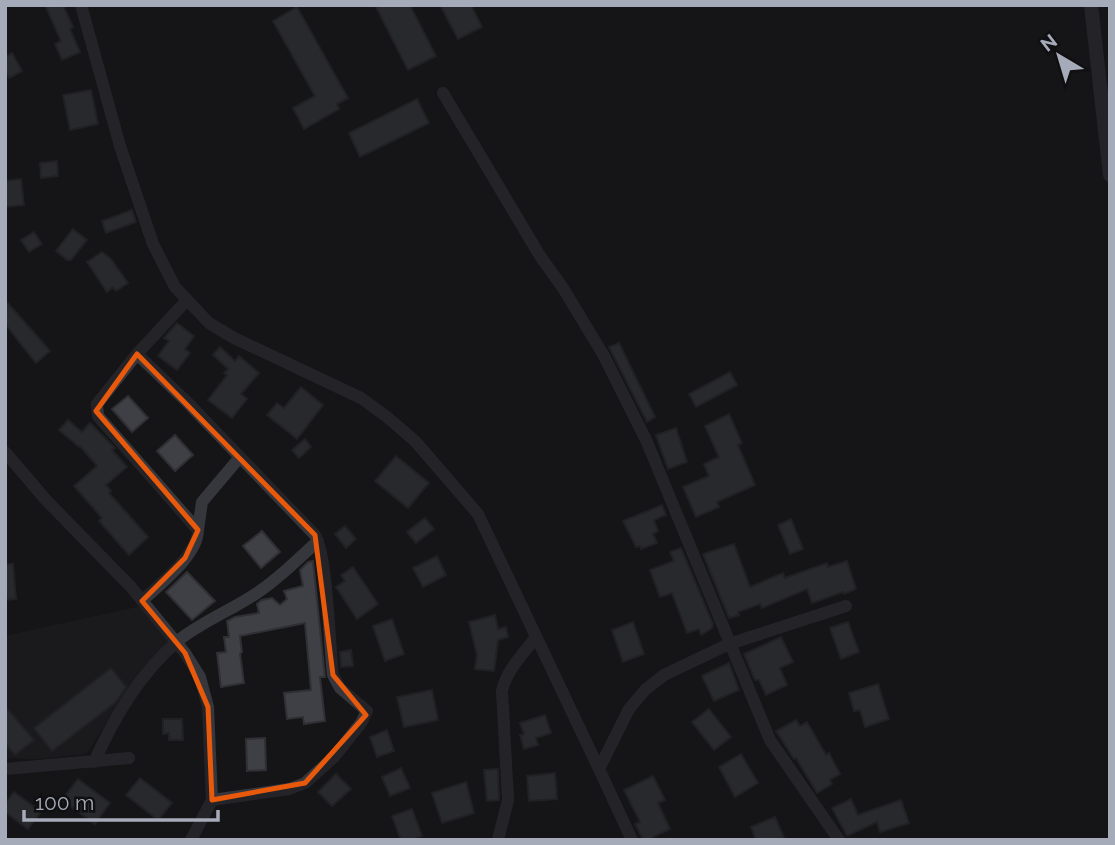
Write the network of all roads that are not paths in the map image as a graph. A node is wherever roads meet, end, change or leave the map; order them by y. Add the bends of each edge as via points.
1 (81, 5) edge
2 (1091, 5) edge
3 (443, 93) dead end
4 (1110, 175) edge
5 (186, 301) junction
6 (137, 354) junction
7 (5, 452) edge
8 (240, 457) junction
9 (198, 530) junction
10 (318, 541) junction
11 (142, 601) junction
12 (846, 606) dead end
13 (536, 637) junction
14 (176, 642) junction
15 (729, 644) junction
16 (129, 758) dead end
17 (94, 762) junction
18 (5, 769) edge
19 (599, 769) junction
20 (212, 800) junction
21 (191, 840) edge
22 (498, 840) edge
23 (632, 840) edge
24 (839, 840) edge

1 - 5 street via 153,244
2 - 4 street
3 - 15 street via 604,356 647,442
5 - 6 street
5 - 13 street via 234,338 361,398 415,441 478,514
6 - 8 street
6 - 9 street via 97,404 98,416
7 - 11 street
8 - 9 street via 202,502
8 - 10 street
9 - 11 street via 195,546 186,558
10 - 14 street via 262,590
10 - 20 street via 333,675 340,688 364,707 366,715 334,757 305,783
11 - 14 street
12 - 15 street
13 - 19 street
13 - 22 street via 502,691 508,800
14 - 17 street via 122,705
14 - 20 street via 206,692
15 - 19 street via 664,674 645,690 629,709
15 - 24 street via 770,740
16 - 17 street
17 - 18 street
19 - 23 street
20 - 21 street

